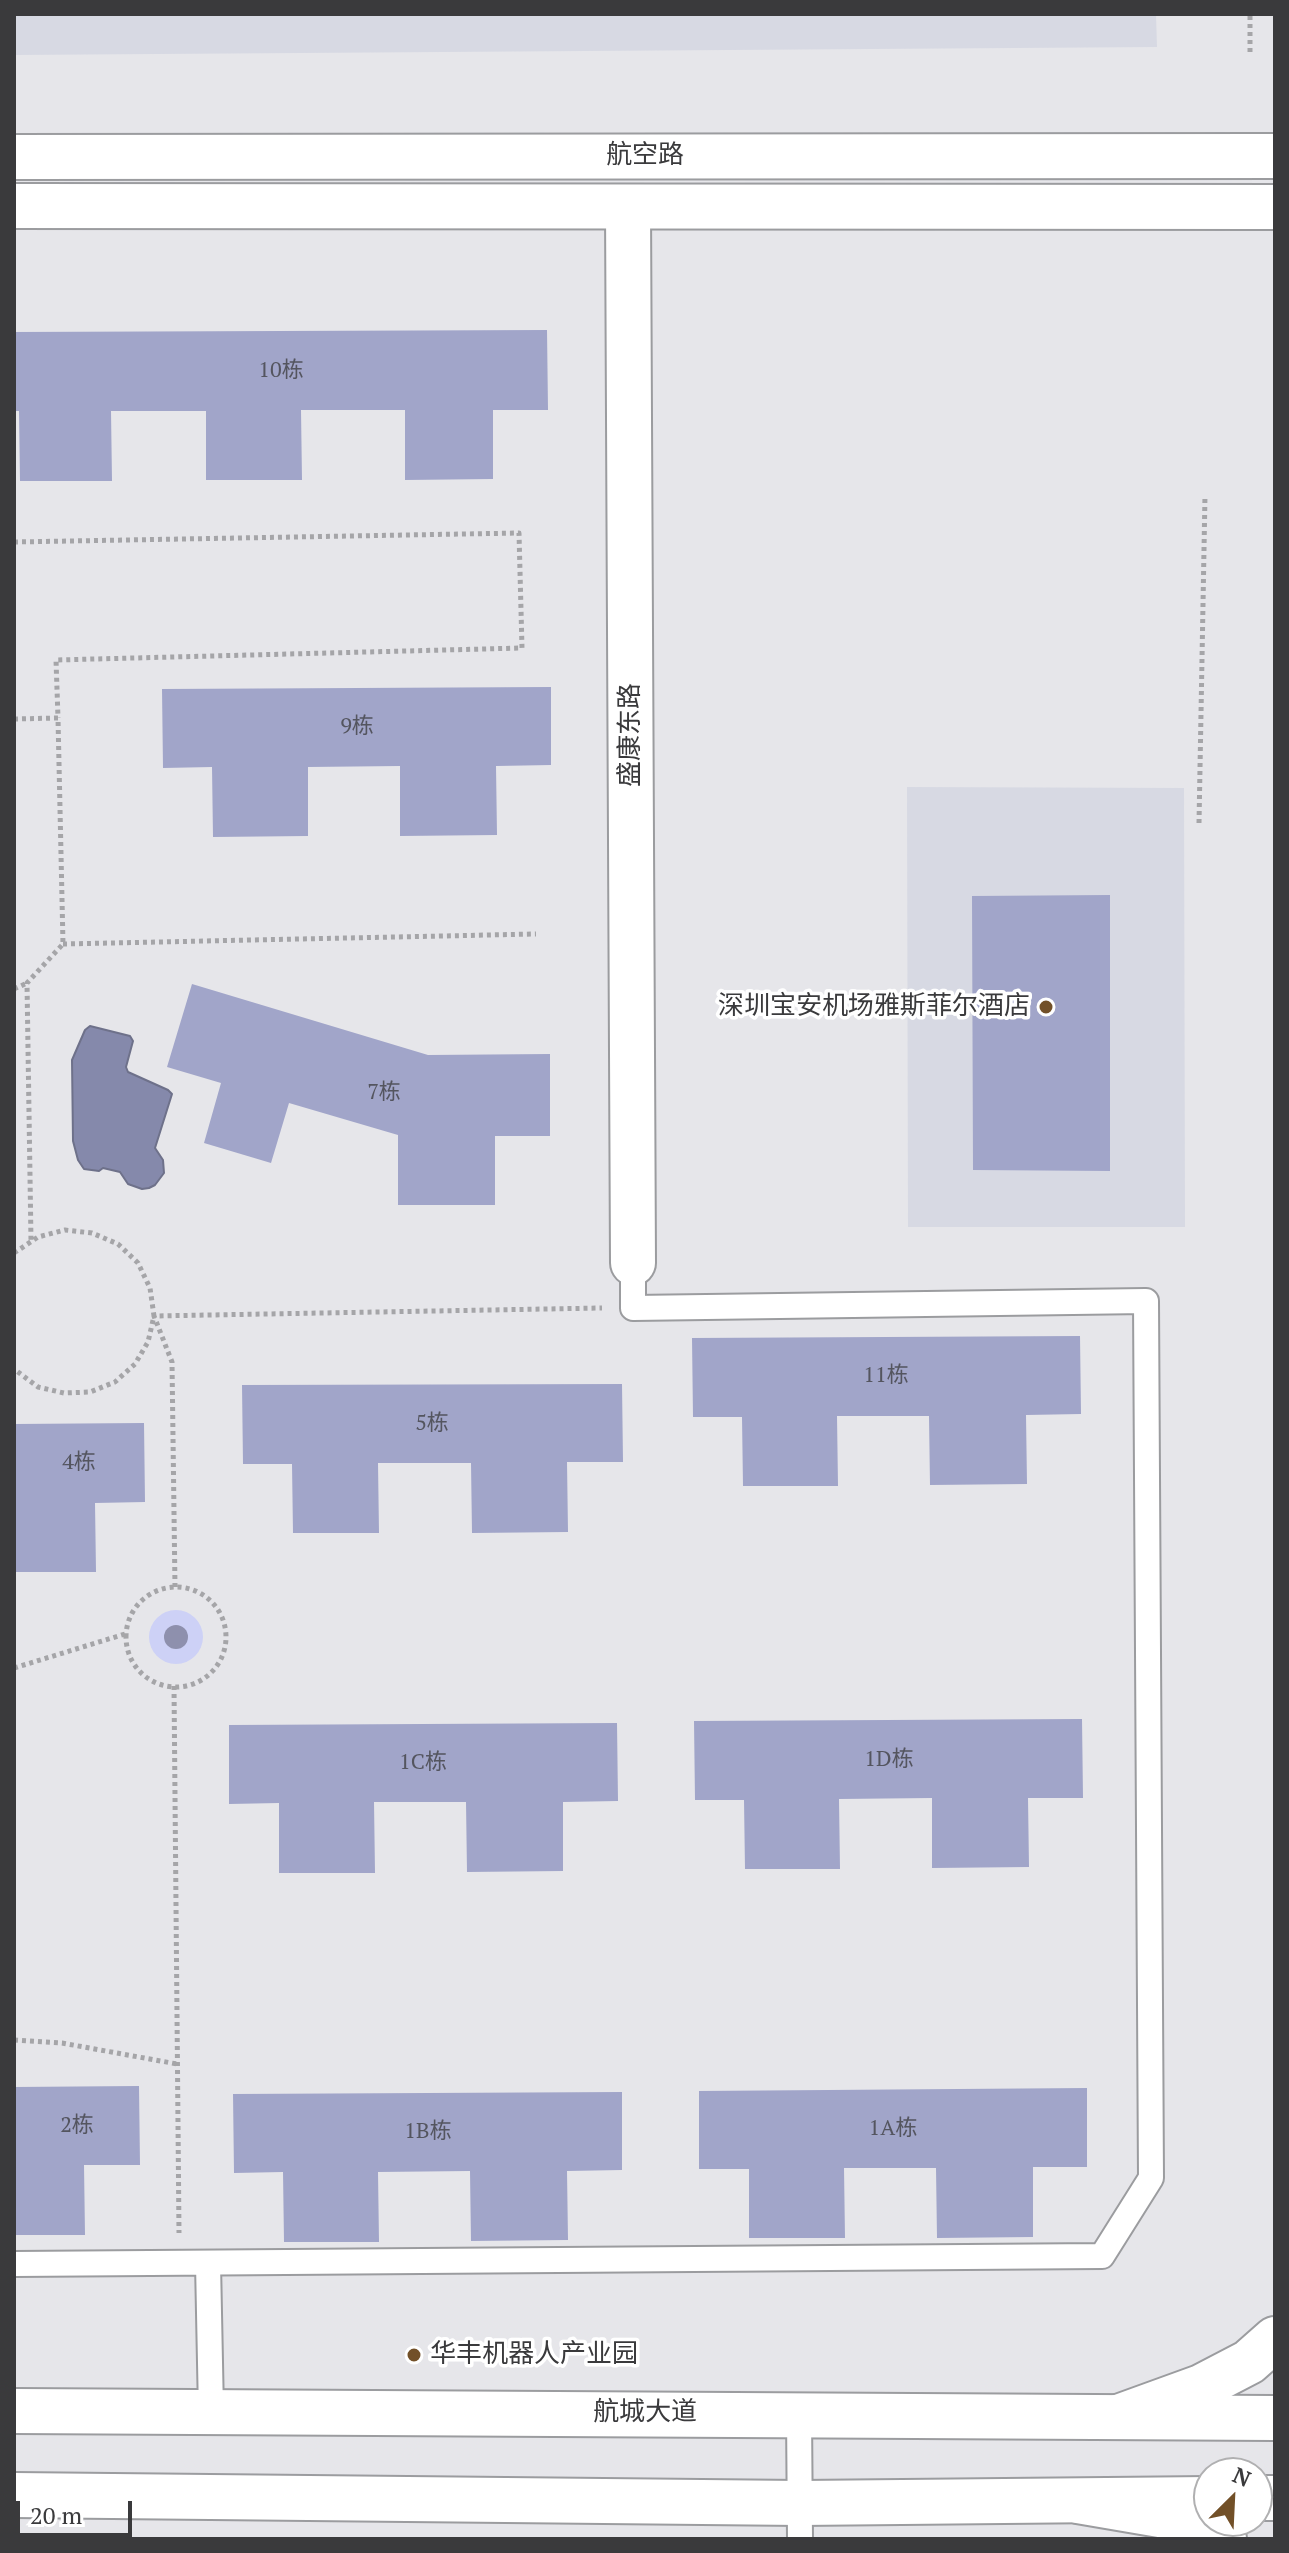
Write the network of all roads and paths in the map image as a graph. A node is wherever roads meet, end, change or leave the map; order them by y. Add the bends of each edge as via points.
1 (1250, 14) edge
2 (1250, 52) dead end
3 (1275, 156) edge
4 (14, 157) edge
5 (14, 206) edge
6 (628, 207) junction
7 (1275, 207) edge
8 (1205, 495) dead end
9 (14, 542) edge
10 (58, 718) junction
11 (14, 719) edge
12 (1199, 823) dead end
13 (536, 934) dead end
14 (63, 944) junction
15 (27, 983) junction
16 (14, 989) edge
17 (31, 1241) junction
18 (14, 1253) edge
19 (633, 1263) joint
20 (633, 1308) junction
21 (154, 1316) junction
22 (14, 1369) edge
23 (175, 1587) junction
24 (125, 1634) junction
25 (14, 1668) edge
26 (174, 1686) junction
27 (14, 2040) edge
28 (177, 2064) junction
29 (179, 2262) junction
30 (208, 2263) junction
31 (14, 2264) edge
32 (1275, 2339) edge
33 (14, 2411) edge
34 (211, 2412) junction
35 (799, 2414) junction
36 (1121, 2416) junction
37 (1275, 2418) edge
38 (14, 2495) edge
39 (1193, 2499) edge
40 (1078, 2501) junction
41 (800, 2521) edge
42 (1224, 2539) edge

1 - 2 path
3 - 4 street, 航空路
5 - 6 street, 航空路
6 - 7 street, 航空路
6 - 19 street, 盛康东路
8 - 12 path
9 - 10 path via 519,533 522,648 56,660
10 - 11 path
10 - 14 path
13 - 14 path
14 - 15 path
15 - 16 path
15 - 17 path
17 - 18 path
17 - 21 path via 65,1230 118,1244 138,1263 150,1288
19 - 20 lane
20 - 21 path
20 - 30 lane via 1146,1301 1151,2178 1102,2256
21 - 22 path via 135,1364 115,1382 90,1392 38,1387
21 - 23 path via 172,1362
23 - 24 path via 149,1594 138,1604
23 - 26 path via 197,1591 211,1601 225,1631 218,1664 206,1677
24 - 25 path
24 - 26 path via 139,1669 158,1684
26 - 28 path
27 - 28 path via 62,2043
28 - 29 path
29 - 30 lane
29 - 31 lane
30 - 34 lane
32 - 36 street via 1249,2362 1201,2387
33 - 34 street, 航城大道
34 - 35 street, 航城大道
35 - 36 street, 航城大道
35 - 41 lane
36 - 37 street, 航城大道
38 - 41 street
39 - 40 street
40 - 41 street
40 - 42 street via 1160,2515

